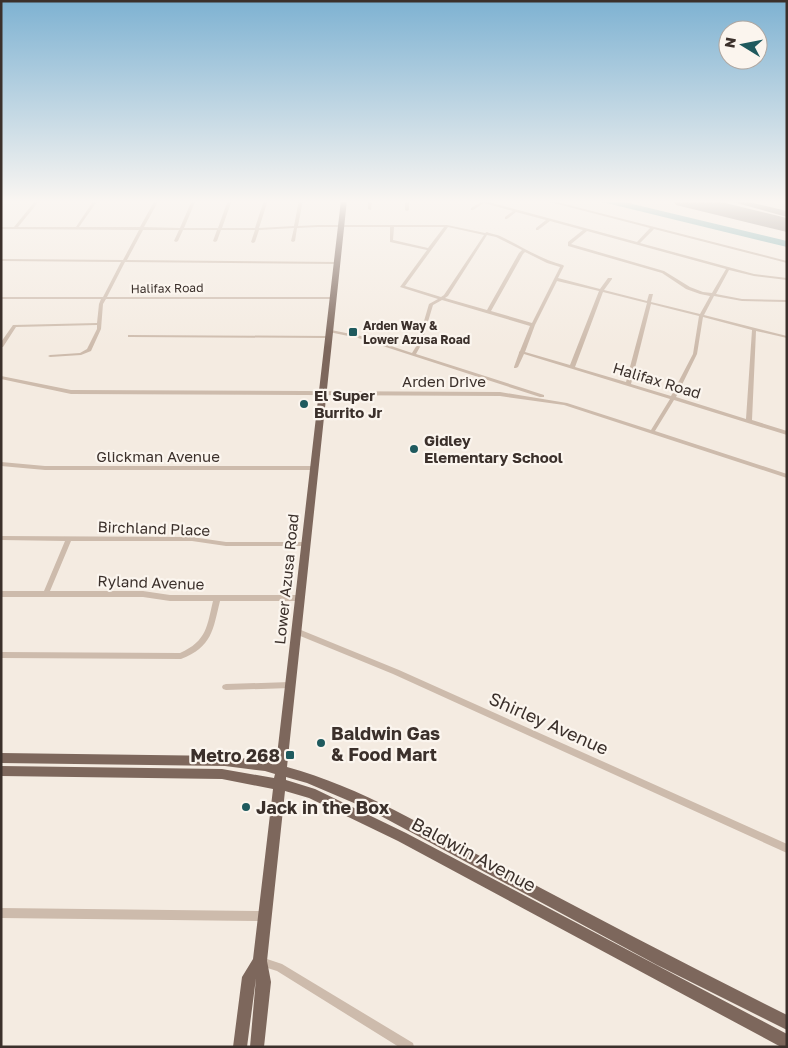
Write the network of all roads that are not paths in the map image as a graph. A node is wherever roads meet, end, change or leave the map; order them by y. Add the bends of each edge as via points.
1 (131, 249) edge
2 (340, 249) edge
3 (425, 249) edge
4 (477, 249) edge
5 (583, 249) edge
6 (656, 249) edge
7 (735, 249) edge
8 (430, 250) joint
9 (525, 250) joint
10 (1, 260) edge
11 (125, 260) junction
12 (787, 262) edge
13 (338, 263) junction
14 (728, 268) junction
15 (555, 279) junction
16 (610, 279) dead end
17 (787, 279) edge
18 (601, 292) junction
19 (651, 295) dead end
20 (712, 295) junction
21 (1, 298) edge
22 (333, 298) junction
23 (441, 298) junction
24 (104, 299) junction
25 (787, 301) edge
26 (650, 304) junction
27 (488, 312) junction
28 (701, 316) junction
29 (100, 324) junction
30 (533, 325) junction
31 (754, 328) junction
32 (331, 334) junction
33 (130, 336) dead end
34 (787, 336) edge
35 (1, 346) edge
36 (521, 352) junction
37 (413, 355) junction
38 (50, 356) dead end
39 (516, 367) dead end
40 (572, 368) junction
41 (1, 377) edge
42 (504, 384) junction
43 (628, 384) junction
44 (324, 393) junction
45 (508, 395) junction
46 (673, 398) junction
47 (565, 404) junction
48 (749, 421) junction
49 (652, 432) junction
50 (787, 433) edge
51 (1, 464) edge
52 (314, 468) junction
53 (787, 476) edge
54 (1, 538) edge
55 (69, 538) junction
56 (305, 544) junction
57 (1, 594) edge
58 (46, 594) junction
59 (217, 598) junction
60 (300, 598) junction
61 (296, 631) junction
62 (1, 656) edge
63 (290, 686) junction
64 (226, 687) dead end
65 (6, 758) edge
66 (281, 770) junction
67 (3, 771) edge
68 (279, 784) junction
69 (787, 849) edge
70 (1, 913) edge
71 (265, 916) junction
72 (260, 961) junction
73 (787, 1023) edge
74 (787, 1042) edge
75 (240, 1047) edge
76 (257, 1047) edge
77 (409, 1047) edge

1 - 11 street
2 - 13 main road, Lower Azusa Road
3 - 8 street
4 - 23 street via 446,296
5 - 20 street via 663,272 696,292
6 - 14 street
7 - 12 street
8 - 23 street via 402,287
9 - 15 street via 562,266
9 - 27 street
10 - 11 street
11 - 13 street
11 - 24 street
13 - 22 main road, Lower Azusa Road
14 - 17 street
14 - 20 street
15 - 18 street
15 - 30 street
16 - 18 street
18 - 26 street
18 - 40 street
19 - 26 street
20 - 25 street via 742,300
20 - 28 street
21 - 24 street, Halifax Road
22 - 24 street, Halifax Road
22 - 32 main road, Lower Azusa Road
23 - 27 street
23 - 37 street via 431,304
24 - 29 street via 99,309
26 - 28 street
26 - 43 street
27 - 30 street
28 - 31 street
28 - 46 street via 695,354
29 - 35 street via 15,326
29 - 38 street via 86,352
30 - 36 street
31 - 34 street
31 - 48 street
32 - 33 street
32 - 37 street via 343,332
32 - 44 main road, Lower Azusa Road
36 - 39 street
36 - 40 street, Halifax Road
37 - 42 street
40 - 43 street, Halifax Road
41 - 44 street, Arden Drive via 71,392
42 - 45 street via 509,388
42 - 47 street
43 - 46 street, Halifax Road
44 - 45 street, Arden Drive
44 - 52 main road, Lower Azusa Road
45 - 47 street, Arden Drive
46 - 48 street, Halifax Road
46 - 49 street
47 - 49 street, Arden Drive
48 - 50 street, Halifax Road
49 - 53 street, Arden Drive
51 - 52 street, Glickman Avenue via 49,468
52 - 56 main road, Lower Azusa Road
54 - 55 street, Birchland Place
55 - 56 street, Birchland Place
55 - 58 street
56 - 60 main road, Lower Azusa Road
57 - 58 street, Ryland Avenue
58 - 59 street, Ryland Avenue
59 - 60 street, Ryland Avenue
59 - 62 street via 207,636 200,646 180,656
60 - 61 main road, Lower Azusa Road
61 - 63 main road, Lower Azusa Road
61 - 69 street, Shirley Avenue via 396,672
63 - 64 street
63 - 66 main road, Lower Azusa Road
65 - 66 main road, Baldwin Avenue via 225,761
65 - 67 main road
66 - 68 main road, Lower Azusa Road
66 - 73 main road, Baldwin Avenue via 372,804 662,960
67 - 68 main road, Baldwin Avenue via 222,774
68 - 71 main road, Lower Azusa Road
68 - 74 main road, Baldwin Avenue via 311,794 371,821
70 - 71 street
71 - 72 main road, Lower Azusa Road
72 - 75 main road, Lower Azusa Road via 249,977
72 - 76 main road, Lower Azusa Road via 264,982
72 - 77 street via 279,966

